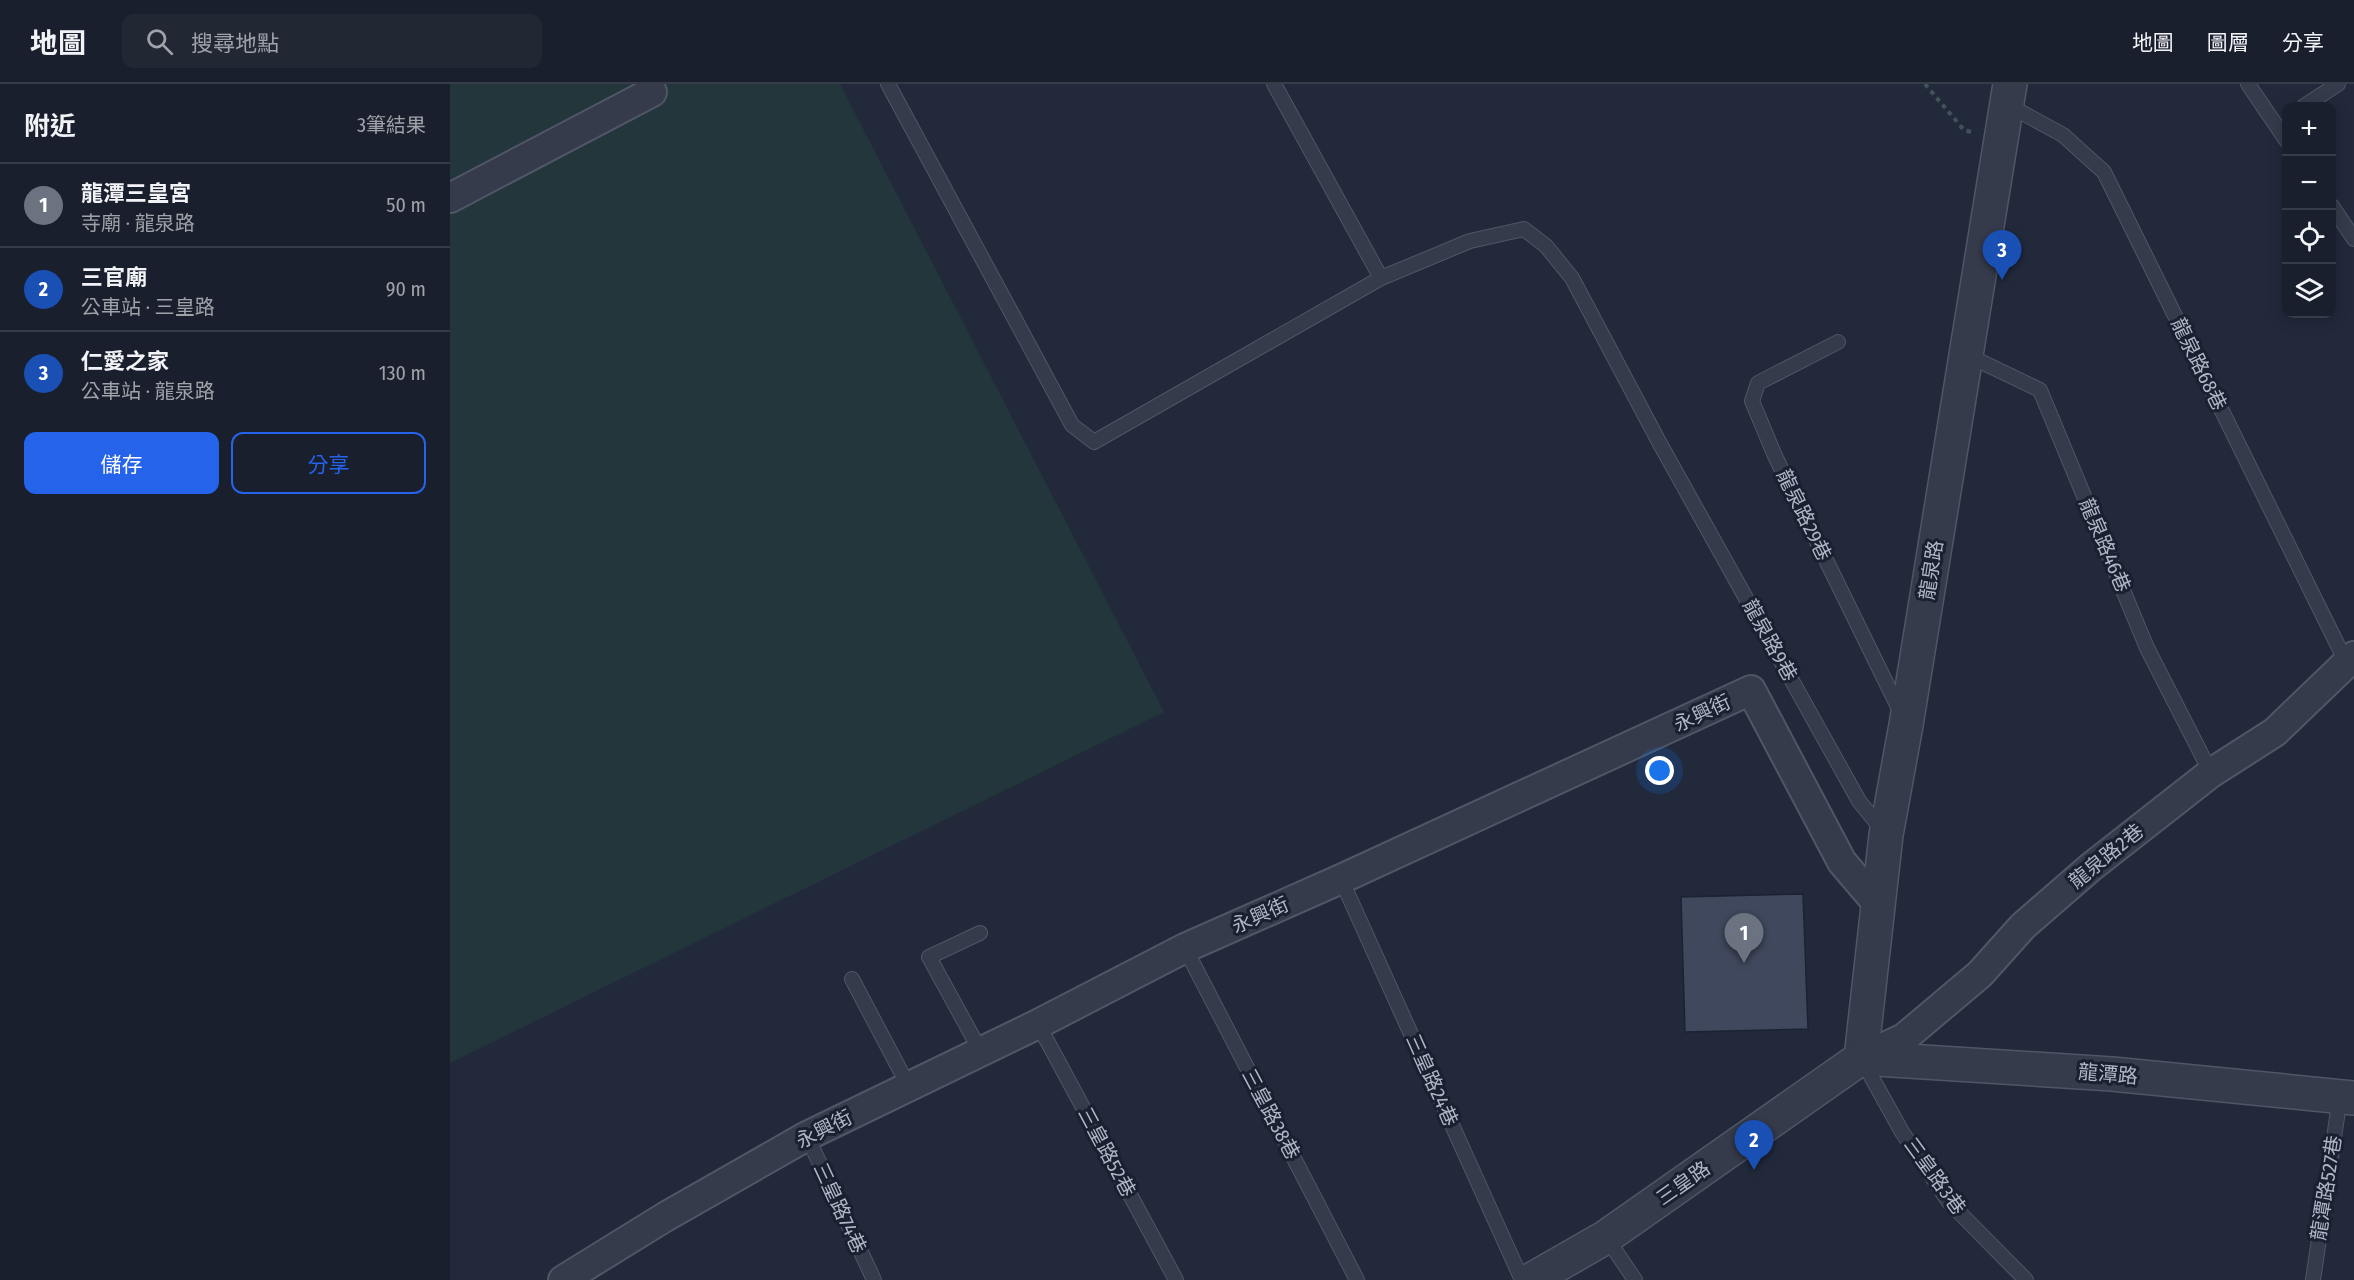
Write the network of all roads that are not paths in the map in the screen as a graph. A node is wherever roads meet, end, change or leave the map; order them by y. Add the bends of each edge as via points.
1 (888, 84) edge
2 (1274, 84) edge
3 (2248, 84) edge
4 (2338, 84) edge
5 (652, 92) dead end
6 (2008, 94) edge
7 (2310, 102) edge
8 (2281, 121) edge
9 (450, 198) edge
10 (2334, 210) edge
11 (2354, 239) edge
12 (1381, 278) junction
13 (1838, 342) dead end
14 (1965, 354) junction
15 (2351, 660) edge
16 (1906, 725) junction
17 (2211, 773) junction
18 (1886, 835) junction
19 (1341, 879) junction
20 (1877, 903) junction
21 (980, 933) dead end
22 (1185, 948) junction
23 (852, 979) dead end
24 (1038, 1024) junction
25 (981, 1052) junction
26 (1861, 1058) junction
27 (909, 1087) junction
28 (2347, 1097) edge
29 (807, 1136) junction
30 (1606, 1237) junction
31 (563, 1280) edge
32 (874, 1280) edge
33 (1176, 1280) edge
34 (1357, 1280) edge
35 (1522, 1280) edge
36 (1531, 1280) edge
37 (1635, 1280) edge
38 (2026, 1280) edge
39 (2313, 1280) edge

1 - 12 lane via 1071,425 1095,442
2 - 12 lane
3 - 8 lane
4 - 7 lane
5 - 9 street
6 - 14 street, 龍泉路
6 - 15 lane, 龍泉路68巷 via 2104,172
10 - 11 lane
12 - 18 lane, 龍泉路9巷 via 1470,242 1524,229 1546,246 1572,278 1859,801
13 - 16 lane, 龍泉路29巷 via 1758,383 1752,401 1780,467
14 - 16 street, 龍泉路
14 - 17 lane, 龍泉路46巷 via 2040,390 2147,648
15 - 17 street, 龍泉路2巷 via 2275,732
16 - 18 street, 龍泉路
17 - 26 street, 龍泉路2巷 via 2091,867 2023,926 1980,974 1904,1038
18 - 20 street, 龍泉路
19 - 20 street, 永興街 via 1751,690 1842,862
19 - 22 street, 永興街
19 - 35 lane, 三皇路24巷
20 - 26 street, 龍泉路
21 - 25 lane via 929,957
22 - 24 street, 永興街
22 - 34 lane, 三皇路38巷
23 - 27 lane
24 - 25 street, 永興街
24 - 33 lane, 三皇路52巷
25 - 27 street, 永興街
26 - 28 street, 龍潭路 via 2112,1074
26 - 30 street, 三皇路
26 - 38 lane, 三皇路3巷 via 1902,1132 1949,1202
27 - 29 street, 永興街
28 - 39 lane, 龍潭路527巷
29 - 31 street, 永興街
29 - 32 lane, 三皇路74巷
30 - 36 street, 三皇路
30 - 37 lane

